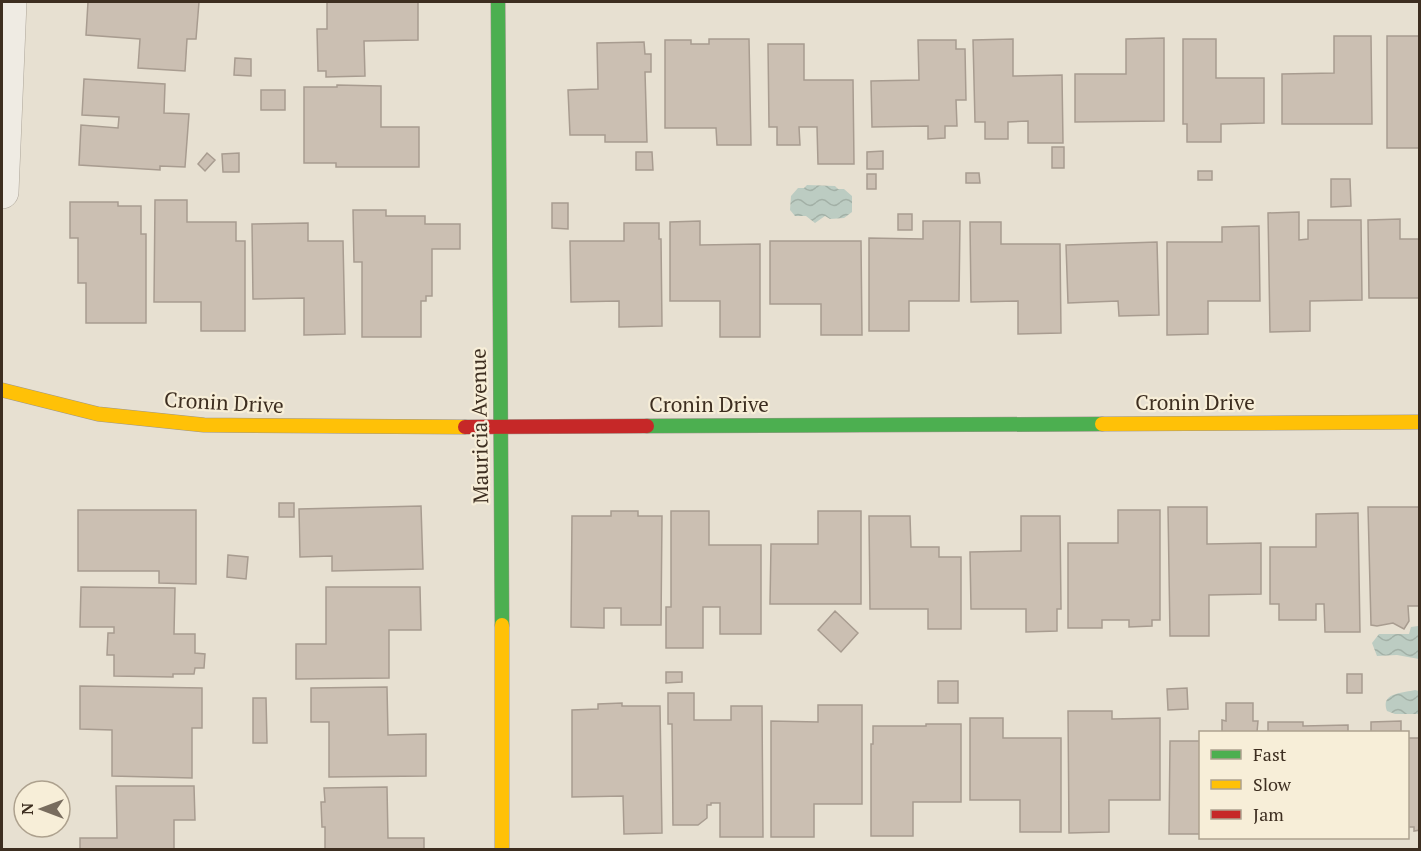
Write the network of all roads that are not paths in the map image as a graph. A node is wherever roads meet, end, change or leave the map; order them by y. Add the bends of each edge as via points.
1 (10, 2) edge
2 (498, 2) edge
3 (2, 192) edge
4 (2, 390) edge
5 (1419, 422) edge
6 (500, 427) junction
7 (502, 849) edge

1 - 3 street
2 - 6 street, Mauricia Avenue
4 - 6 street, Cronin Drive via 98,414 204,425
5 - 6 street, Cronin Drive
6 - 7 street, Mauricia Avenue

